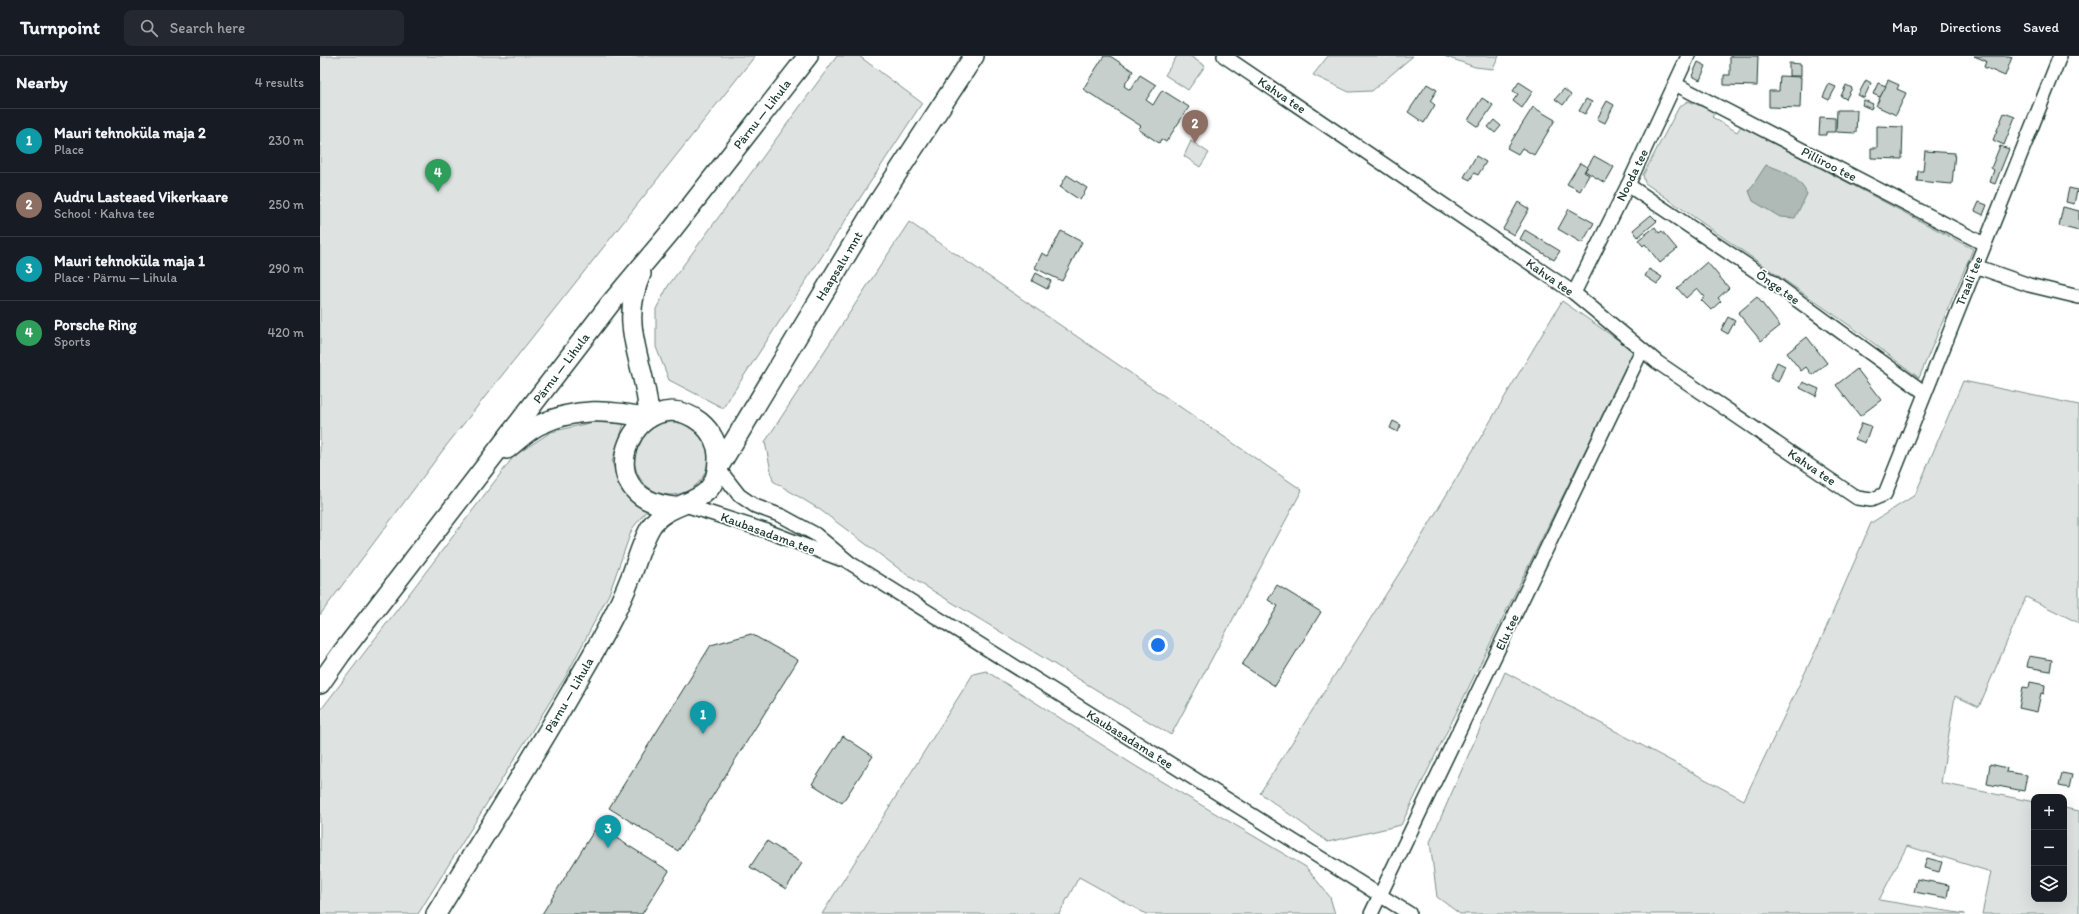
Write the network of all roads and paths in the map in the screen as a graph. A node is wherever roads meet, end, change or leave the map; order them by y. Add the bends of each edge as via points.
1 (808, 56) edge
2 (1224, 56) edge
3 (1688, 56) edge
4 (2060, 56) edge
5 (970, 60) edge
6 (1675, 84) junction
7 (1628, 184) junction
8 (1984, 244) junction
9 (650, 257) junction
10 (1975, 266) junction
11 (1574, 293) junction
12 (2079, 297) edge
13 (1642, 350) junction
14 (1925, 392) junction
15 (649, 418) junction
16 (489, 461) junction
17 (718, 468) junction
18 (1872, 500) joint
19 (680, 506) junction
20 (850, 563) junction
21 (320, 684) edge
22 (1380, 896) junction
23 (436, 914) edge
24 (1371, 914) edge
25 (1410, 914) edge

1 - 9 main road, Pärnu — Lihula
2 - 11 street, Kahva tee
3 - 6 street, Nooda tee
4 - 8 street, Traali tee
5 - 17 main road, Haapsalu mnt via 877,204
6 - 7 street, Nooda tee
6 - 8 street, Pilliroo tee
7 - 11 street, Nooda tee
7 - 14 street, Õnge tee via 1775,284
8 - 10 street, Traali tee
9 - 15 main road via 636,285 630,314
9 - 16 main road, Pärnu — Lihula via 610,304
10 - 12 street via 2029,285
10 - 14 street, Traali tee
11 - 13 street, Kahva tee
13 - 18 street, Kahva tee via 1857,498
13 - 22 street, Elu tee
14 - 18 street, Traali tee via 1885,494
15 - 16 main road via 612,411 570,414 538,426
15 - 17 main road via 674,413 699,421 712,435 716,445
15 - 19 main road via 636,428 629,438 624,453 626,472 632,486 641,496 658,505
16 - 21 main road, Pärnu — Lihula
17 - 19 main road, Pärnu — Lihula via 711,486 702,496
17 - 20 street, Kaubasadama tee via 739,495 754,506 782,516 815,534
19 - 20 street, Kaubasadama tee via 767,531
19 - 23 main road, Pärnu — Lihula via 652,525 625,592 601,640 545,737
20 - 22 street, Kaubasadama tee
22 - 24 street, Elu tee
22 - 25 street, Kaubasadama tee

